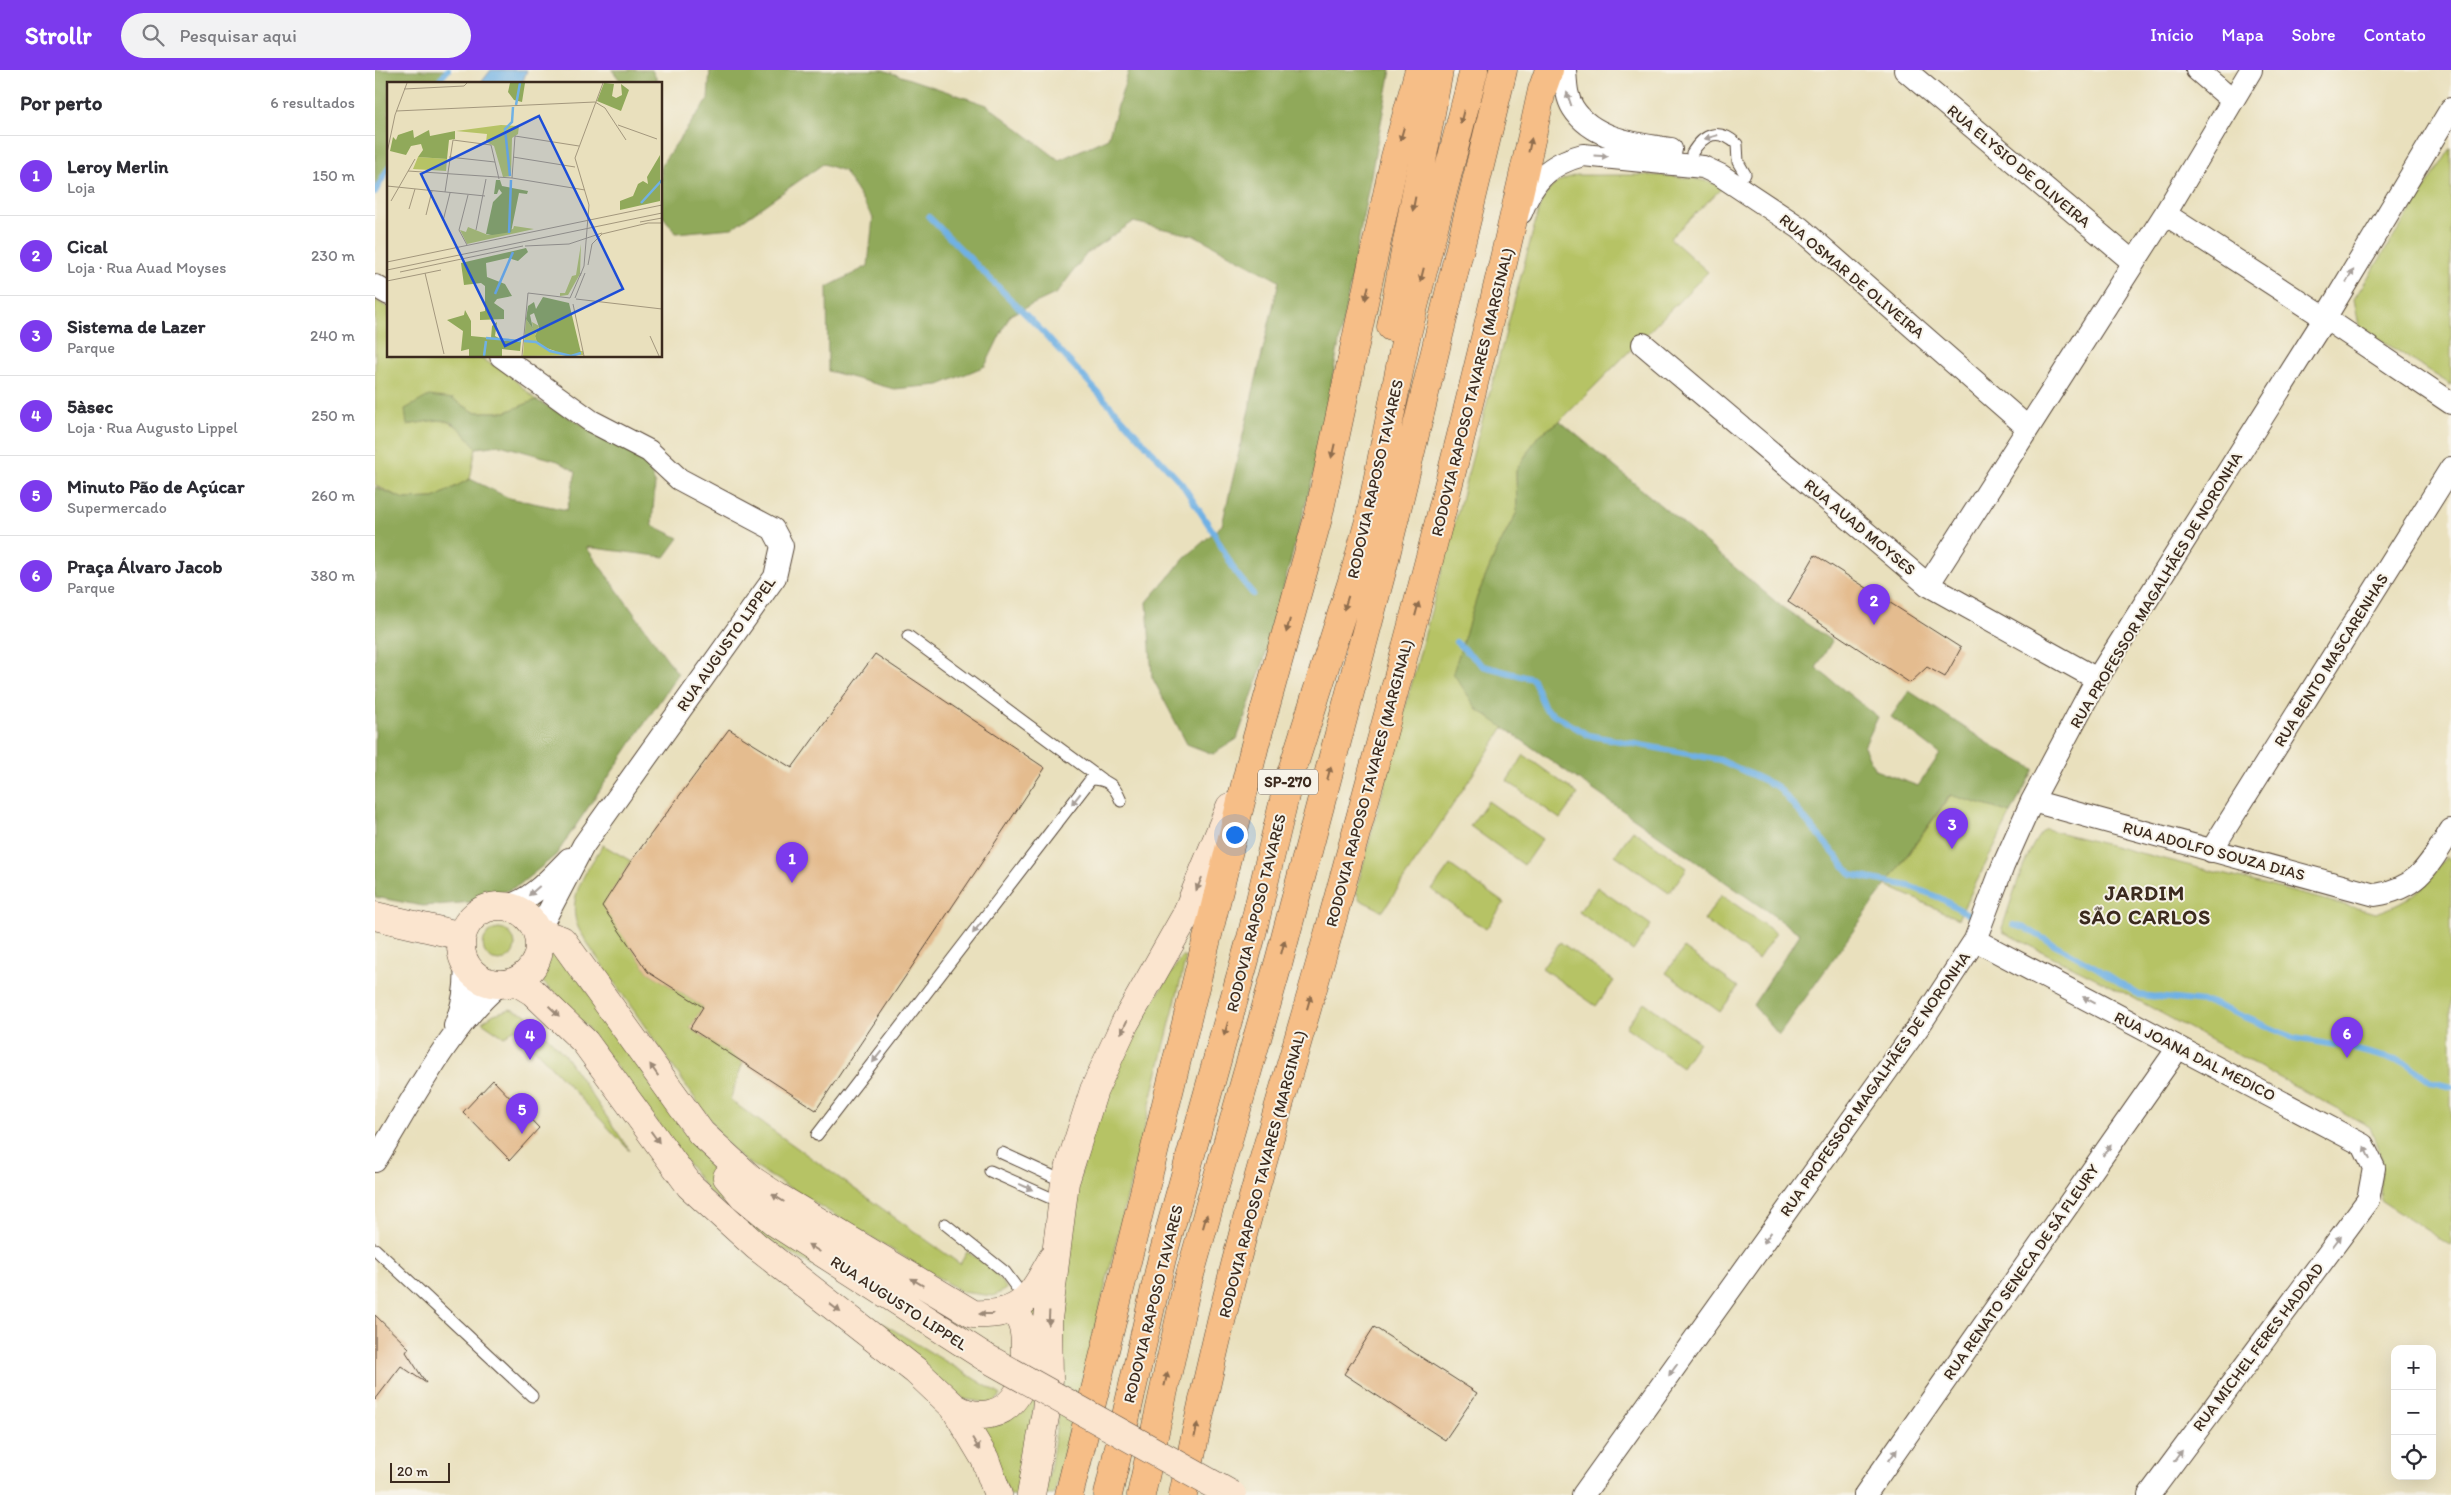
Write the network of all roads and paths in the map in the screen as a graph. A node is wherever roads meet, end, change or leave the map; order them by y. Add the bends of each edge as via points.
1 (1419, 70) edge
2 (1439, 70) edge
3 (1474, 70) edge
4 (1549, 70) edge
5 (1565, 70) edge
6 (1905, 70) edge
7 (2197, 70) edge
8 (2251, 70) edge
9 (1503, 74) edge
10 (2232, 100) junction
11 (2451, 109) edge
12 (2165, 214) junction
13 (1799, 228) junction
14 (1506, 256) junction
15 (2133, 262) junction
16 (375, 286) edge
17 (387, 293) edge
18 (2325, 318) junction
19 (1643, 344) dead end
20 (504, 358) edge
21 (2451, 404) edge
22 (2027, 428) junction
23 (2451, 468) edge
24 (1354, 575) junction
25 (1928, 585) junction
26 (908, 636) dead end
27 (2097, 680) junction
28 (1257, 741) junction
29 (1101, 779) junction
30 (1121, 801) dead end
31 (2032, 801) junction
32 (2451, 830) edge
33 (583, 846) junction
34 (2211, 851) junction
35 (507, 906) junction
36 (375, 916) edge
37 (462, 936) junction
38 (550, 936) junction
39 (1975, 940) junction
40 (465, 964) junction
41 (507, 983) junction
42 (449, 1044) junction
43 (2178, 1048) junction
44 (701, 1133) junction
45 (817, 1135) dead end
46 (1002, 1153) dead end
47 (375, 1161) edge
48 (990, 1171) dead end
49 (1063, 1193) junction
50 (2368, 1200) joint
51 (945, 1224) dead end
52 (756, 1246) junction
53 (375, 1249) edge
54 (1056, 1251) junction
55 (1020, 1305) junction
56 (979, 1354) junction
57 (532, 1396) dead end
58 (954, 1407) junction
59 (998, 1495) edge
60 (1031, 1495) edge
61 (1069, 1495) edge
62 (1108, 1495) edge
63 (1141, 1495) edge
64 (1183, 1495) edge
65 (1232, 1495) edge
66 (1583, 1495) edge
67 (1865, 1495) edge
68 (2149, 1495) edge

1 -> 28 highway, SP-270 via 1395,157 1318,518
2 -> 24 highway via 1356,514
3 -> 24 highway, RODOVIA RAPOSO TAVARES / SP-270 via 1405,342 1370,517
14 -> 4 highway, RODOVIA RAPOSO TAVARES (MARGINAL)
13 -> 5 street via 1776,200 1728,162 1627,140 1588,125 1572,108 1566,90
6 - 15 street, RUA ELYSIO DE OLIVEIRA
7 - 10 street
8 - 10 street
63 -> 9 highway, RODOVIA RAPOSO TAVARES / SP-270 via 1187,1286 1279,961 1382,571
10 - 12 street
18 -> 11 street, RUA PROFESSOR MAGALHÃES DE NORONHA
12 - 15 street
12 - 18 street
14 -> 13 street, RUA OSMAR DE OLIVEIRA via 1525,202 1537,182 1550,168 1583,155 1703,167
13 - 22 street, RUA OSMAR DE OLIVEIRA
64 -> 14 highway, RODOVIA RAPOSO TAVARES (MARGINAL) via 1256,1186 1426,576
15 - 22 street
16 - 17 street
18 - 21 street
18 - 27 street, RUA PROFESSOR MAGALHÃES DE NORONHA
19 - 25 street, RUA AUAD MOYSES
20 - 33 street, RUA AUGUSTO LIPPEL via 591,421 649,451 679,479 773,529 782,546 775,577
22 - 25 street
23 - 34 street, RUA BENTO MASCARENHAS
24 -> 62 highway, RODOVIA RAPOSO TAVARES / SP-270 via 1288,783 1251,938 1162,1258
25 - 27 street, RUA AUAD MOYSES
26 - 29 lane
27 - 31 street, RUA PROFESSOR MAGALHÃES DE NORONHA
28 -> 49 main road via 1185,917 1125,1023 1094,1090
28 - 61 highway, SP-270
29 - 30 lane via 1116,788
29 -> 45 lane via 1091,779
31 - 34 street, RUA ADOLFO SOUZA DIAS
31 - 39 street, RUA PROFESSOR MAGALHÃES DE NORONHA
32 - 34 street, RUA ADOLFO SOUZA DIAS via 2426,870 2396,892 2375,895
33 -> 35 street, RUA AUGUSTO LIPPEL via 529,896
33 - 38 street, RUA AUGUSTO LIPPEL via 562,894 560,923
35 - 37 main road via 484,909 466,925
35 - 38 main road via 526,916
36 - 37 main road
37 - 40 main road
38 - 41 main road via 538,951 533,967 525,975
44 -> 38 main road, RUA AUGUSTO LIPPEL
43 -> 39 street, RUA JOANA DAL MEDICO
39 -> 66 street, RUA PROFESSOR MAGALHÃES DE NORONHA via 1919,1026
40 - 41 main road via 479,979
40 - 42 street via 467,982 463,1006
41 - 42 street via 486,995
41 -> 52 main road, RUA AUGUSTO LIPPEL via 533,992 585,1042 691,1186
42 - 47 street
50 -> 43 street, RUA JOANA DAL MEDICO via 2374,1168 2363,1145
67 -> 43 street, RUA RENATO SENECA DE SÁ FLEURY
55 -> 44 main road, RUA AUGUSTO LIPPEL via 997,1314 973,1314 959,1307 752,1180
56 -> 44 main road, RUA AUGUSTO LIPPEL via 775,1224 743,1196 718,1166
46 - 49 lane
48 -> 49 lane
49 - 54 main road
68 -> 50 street, RUA MICHEL FERES HADDAD
51 - 55 lane via 1005,1272
52 - 56 main road, RUA AUGUSTO LIPPEL
52 -> 58 main road, RUA AUGUSTO LIPPEL via 916,1371
53 - 57 lane
54 - 55 main road via 1041,1279
54 -> 60 main road via 1049,1319 1046,1411
55 - 58 main road, RUA AUGUSTO LIPPEL via 1025,1336 1024,1376 1019,1391 999,1412 977,1417
56 - 65 main road, bridge
58 -> 59 main road, RUA AUGUSTO LIPPEL via 985,1459

